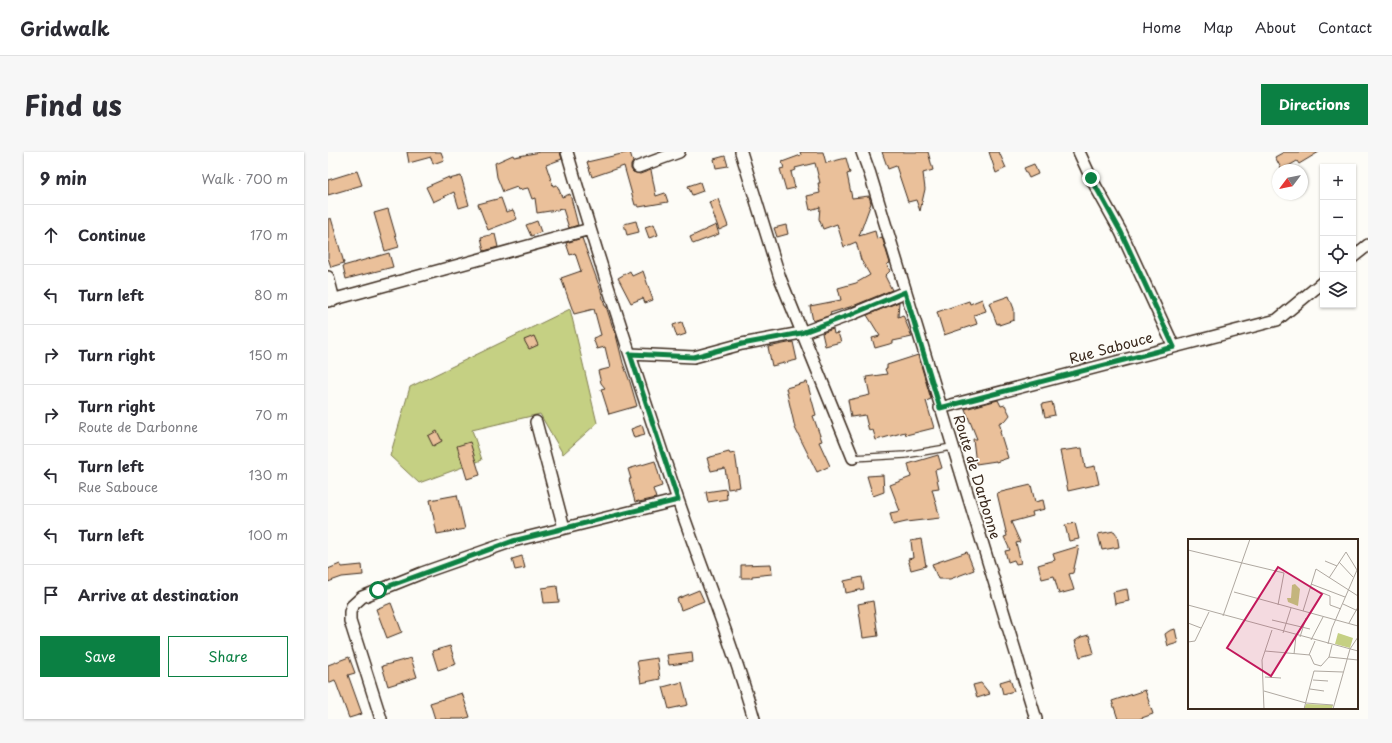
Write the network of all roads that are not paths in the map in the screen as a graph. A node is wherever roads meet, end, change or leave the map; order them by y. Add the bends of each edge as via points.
1 (567, 152) edge
2 (678, 152) edge
3 (741, 152) edge
4 (862, 152) edge
5 (1079, 152) edge
6 (638, 167) dead end
7 (590, 229) junction
8 (1368, 245) edge
9 (1356, 255) edge
10 (328, 277) edge
11 (1320, 284) edge
12 (905, 292) junction
13 (331, 301) edge
14 (801, 333) junction
15 (1174, 347) junction
16 (630, 354) junction
17 (940, 408) junction
18 (536, 422) dead end
19 (952, 446) junction
20 (853, 458) joint
21 (678, 500) junction
22 (564, 528) junction
23 (381, 719) edge
24 (754, 719) edge
25 (1036, 719) edge

1 - 7 street
2 - 6 street
3 - 14 street via 780,278
4 - 12 street, Route de Darbonne
5 - 15 street via 1121,232
7 - 13 street
7 - 16 street
8 - 9 street
10 - 13 street
11 - 15 street, Rue Sabouce via 1277,320
12 - 14 street
12 - 17 street, Route de Darbonne
14 - 16 street via 742,344 694,357
14 - 20 street
15 - 17 street, Rue Sabouce
16 - 21 street
17 - 19 street, Route de Darbonne
18 - 22 street
19 - 20 lane via 905,455
19 - 25 street, Route de Darbonne
21 - 22 street
21 - 24 street via 742,677
22 - 23 street via 513,541 414,576 356,601 350,612 350,621

